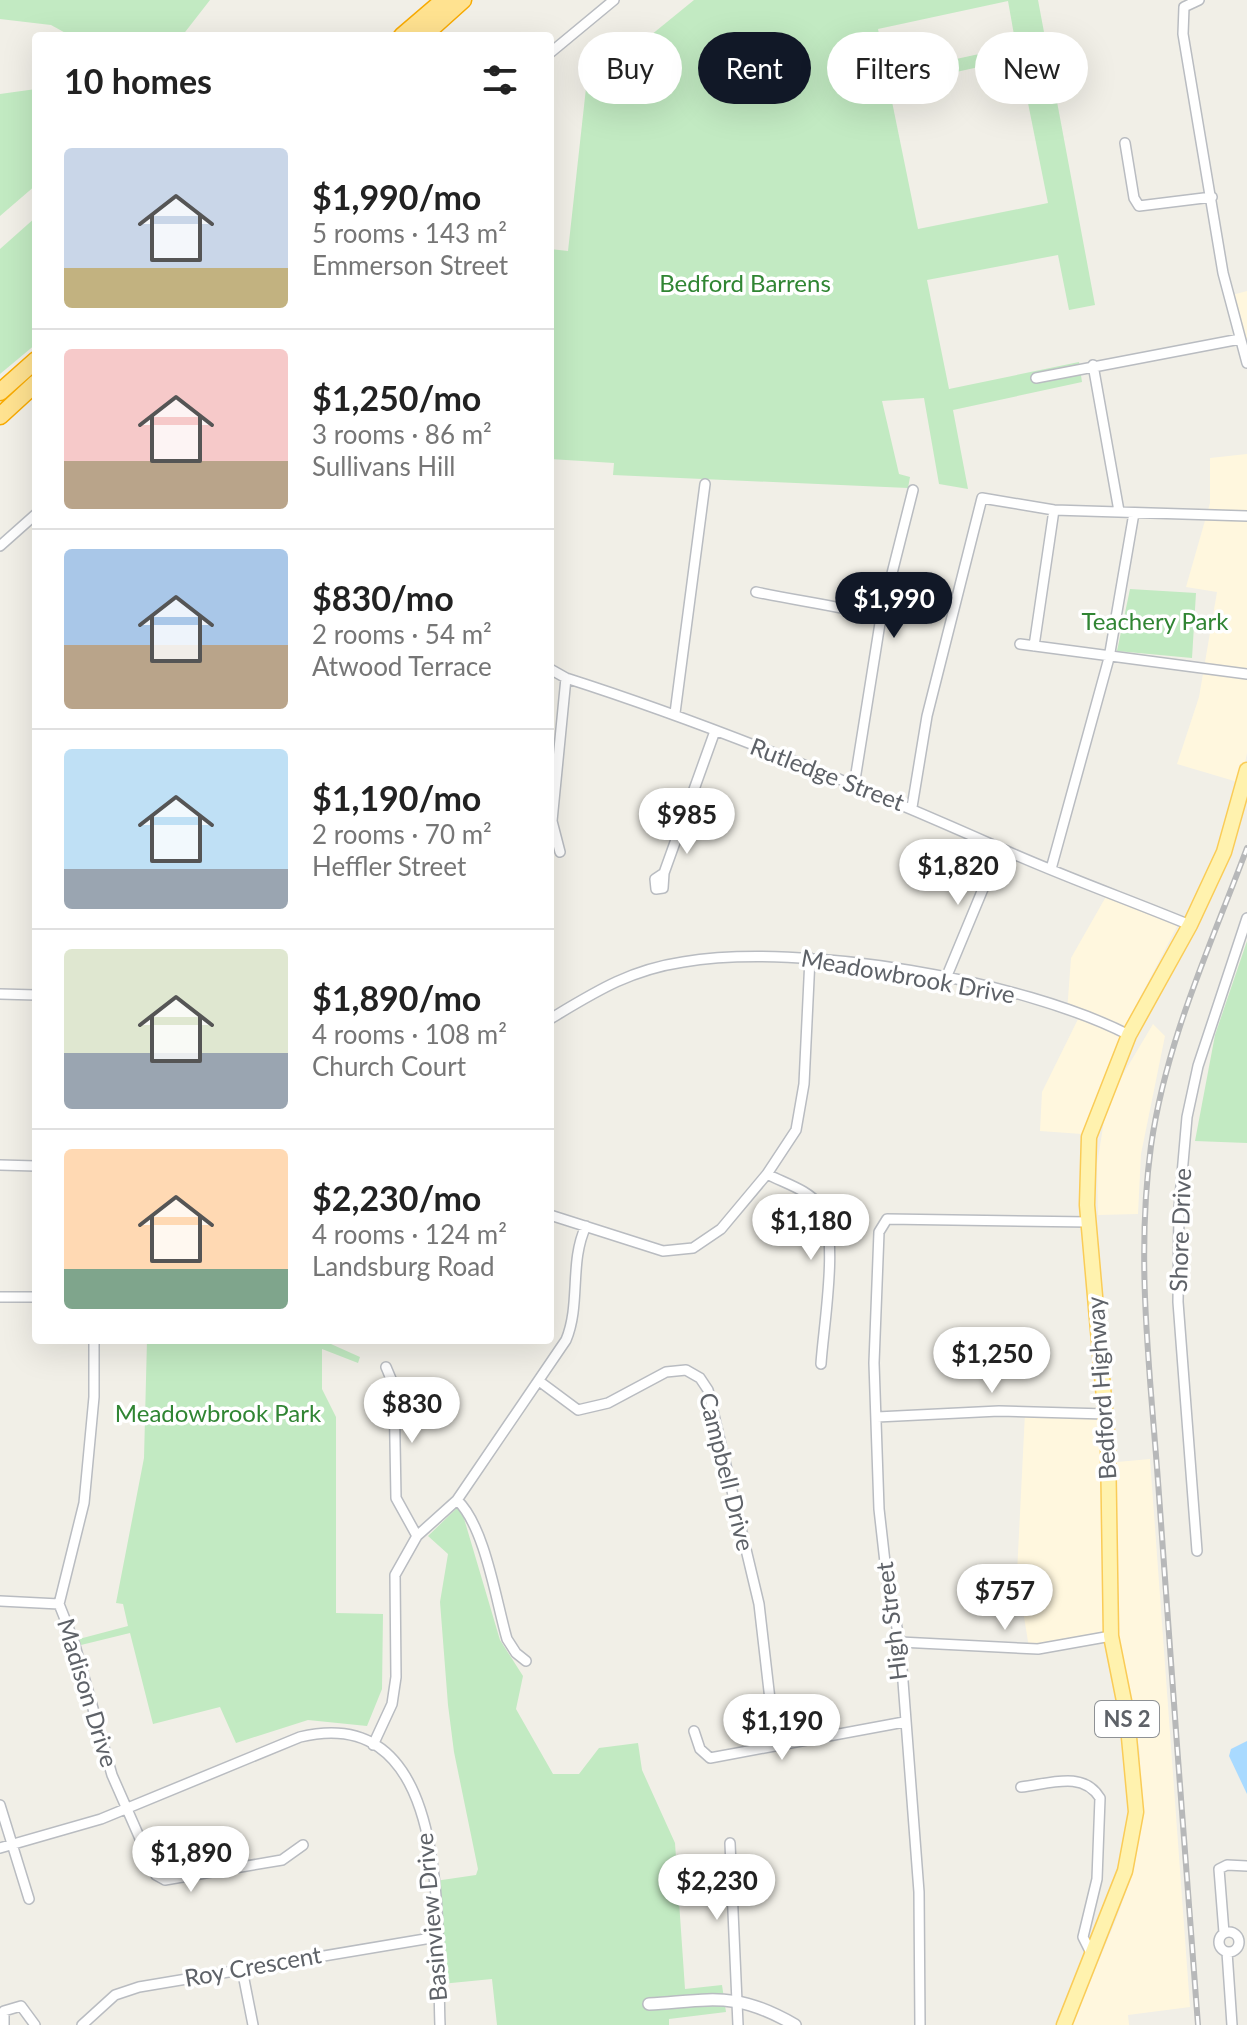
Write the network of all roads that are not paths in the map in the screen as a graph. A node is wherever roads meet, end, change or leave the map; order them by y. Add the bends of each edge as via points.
1 (444, 0) edge
2 (463, 0) edge
3 (614, 0) edge
4 (1199, 0) edge
5 (407, 32) edge
6 (427, 32) edge
7 (554, 50) edge
8 (1125, 143) dead end
9 (1212, 197) junction
10 (1240, 339) junction
11 (1247, 363) edge
12 (32, 364) edge
13 (1093, 365) junction
14 (1036, 378) dead end
15 (32, 387) edge
16 (0, 392) edge
17 (0, 416) edge
18 (705, 484) dead end
19 (913, 490) dead end
20 (1054, 510) junction
21 (1119, 511) junction
22 (1134, 513) junction
23 (1247, 516) edge
24 (32, 518) edge
25 (0, 546) edge
26 (756, 592) dead end
27 (881, 617) junction
28 (1020, 644) dead end
29 (1034, 646) junction
30 (1109, 658) junction
31 (554, 671) edge
32 (1247, 674) edge
33 (566, 678) junction
34 (675, 713) junction
35 (715, 731) junction
36 (1247, 770) edge
37 (854, 786) junction
38 (554, 801) edge
39 (912, 807) junction
40 (554, 829) edge
41 (1000, 848) junction
42 (560, 852) dead end
43 (1051, 869) junction
44 (664, 873) dead end
45 (1247, 918) edge
46 (1190, 925) junction
47 (1243, 942) edge
48 (810, 958) junction
49 (946, 978) junction
50 (0, 994) edge
51 (32, 995) edge
52 (554, 1016) edge
53 (1129, 1035) junction
54 (0, 1165) edge
55 (32, 1166) edge
56 (767, 1174) junction
57 (554, 1216) edge
58 (1089, 1222) junction
59 (586, 1226) junction
60 (0, 1297) edge
61 (32, 1297) edge
62 (94, 1344) edge
63 (821, 1364) dead end
64 (386, 1367) dead end
65 (539, 1381) junction
66 (1106, 1414) junction
67 (877, 1417) junction
68 (457, 1500) junction
69 (417, 1536) junction
70 (1197, 1551) dead end
71 (0, 1601) edge
72 (59, 1604) junction
73 (1111, 1636) junction
74 (900, 1642) junction
75 (526, 1661) dead end
76 (904, 1722) junction
77 (694, 1731) dead end
78 (373, 1745) junction
79 (779, 1745) junction
80 (1021, 1787) dead end
81 (0, 1805) edge
82 (125, 1808) junction
83 (730, 1843) dead end
84 (303, 1845) dead end
85 (5, 1846) edge
86 (1247, 1866) edge
87 (29, 1899) dead end
88 (1224, 1933) junction
89 (437, 1937) junction
90 (1227, 1952) junction
91 (1093, 1957) junction
92 (242, 1969) junction
93 (737, 1999) junction
94 (649, 2004) dead end
95 (4, 2025) edge
96 (35, 2025) edge
97 (82, 2025) edge
98 (253, 2025) edge
99 (440, 2025) edge
100 (738, 2025) edge
101 (795, 2025) edge
102 (920, 2025) edge
103 (1064, 2025) edge
104 (1232, 2025) edge

1 - 5 highway
2 - 6 highway
3 - 7 street
4 - 9 street via 1184,7 1183,34
8 - 9 street via 1139,206
9 - 10 street
10 - 11 street
10 - 13 street
12 - 16 highway
13 - 14 street
13 - 21 street
15 - 17 highway
18 - 34 street
19 - 27 street
20 - 21 street
20 - 29 street
20 - 39 street via 982,498 927,716
21 - 22 street
22 - 23 street
22 - 30 street
24 - 25 street
26 - 27 street
27 - 37 street
28 - 29 street
29 - 30 street
30 - 32 street
30 - 43 street
31 - 33 street, Rutledge Street
33 - 34 street, Rutledge Street
33 - 38 street
34 - 35 street, Rutledge Street
35 - 37 street, Rutledge Street
35 - 44 street
36 - 46 main road, Bedford Highway / NS 2 via 1224,852
37 - 39 street, Rutledge Street
39 - 41 street, Rutledge Street
40 - 42 street
41 - 43 street, Rutledge Street
41 - 49 street
43 - 46 street, Rutledge Street
45 - 47 street, Shore Drive
46 - 53 main road, Bedford Highway / NS 2
47 - 70 street, Shore Drive via 1198,1066 1187,1117 1179,1209 1178,1302
48 - 49 street, Meadowbrook Drive
48 - 52 street, Meadowbrook Drive via 683,962 602,986
48 - 56 street via 802,1110 796,1130
49 - 53 street, Meadowbrook Drive via 1049,1004
50 - 51 street
53 - 58 main road, Bedford Highway / NS 2 via 1089,1137
54 - 55 street
56 - 59 street via 721,1229 693,1248 649,1248
56 - 63 street via 811,1196 827,1217
57 - 59 street
58 - 66 main road, Bedford Highway / NS 2
58 - 67 street, High Street via 887,1219 879,1232 874,1307
59 - 65 street via 579,1240 574,1321
60 - 61 street
62 - 72 street, Madison Drive via 84,1503
64 - 69 street via 394,1386 396,1498
65 - 68 street
65 - 79 street, Campbell Drive via 578,1410 608,1403 666,1372 686,1370 708,1390 759,1604
66 - 67 street via 1037,1410
66 - 73 main road, Bedford Highway / NS 2
67 - 74 street, High Street via 879,1509
68 - 69 street
68 - 75 street via 477,1532 507,1639
69 - 78 street via 395,1575 396,1677 392,1704
71 - 72 street
72 - 82 street, Madison Drive
73 - 74 street via 1038,1649
73 - 91 main road, Bedford Highway / NS 2 via 1127,1716 1136,1812 1125,1871
74 - 76 street, High Street
76 - 79 street
76 - 102 street, High Street via 919,1892
77 - 79 street via 700,1749 710,1758
78 - 82 street, Basinview Drive via 334,1732 300,1737
78 - 89 street, Basinview Drive via 408,1775 420,1802 433,1865
80 - 91 street via 1081,1780 1100,1798 1097,1879 1083,1937
81 - 85 street
82 - 84 street, Madison Drive via 156,1875 165,1880 282,1860
82 - 85 street, Basinview Drive via 75,1829
83 - 93 street
85 - 87 street
86 - 88 street via 1219,1869
88 - 90 street via 1219,1944
88 - 90 street via 1238,1939 1236,1949
89 - 92 street, Roy Crescent
89 - 99 street, Basinview Drive
90 - 104 street
91 - 103 main road, Bedford Highway / NS 2
92 - 97 street, Roy Crescent via 115,1995
92 - 98 street
93 - 94 street
93 - 100 street
93 - 101 street via 761,2005
95 - 96 street via 4,2011 21,2006

